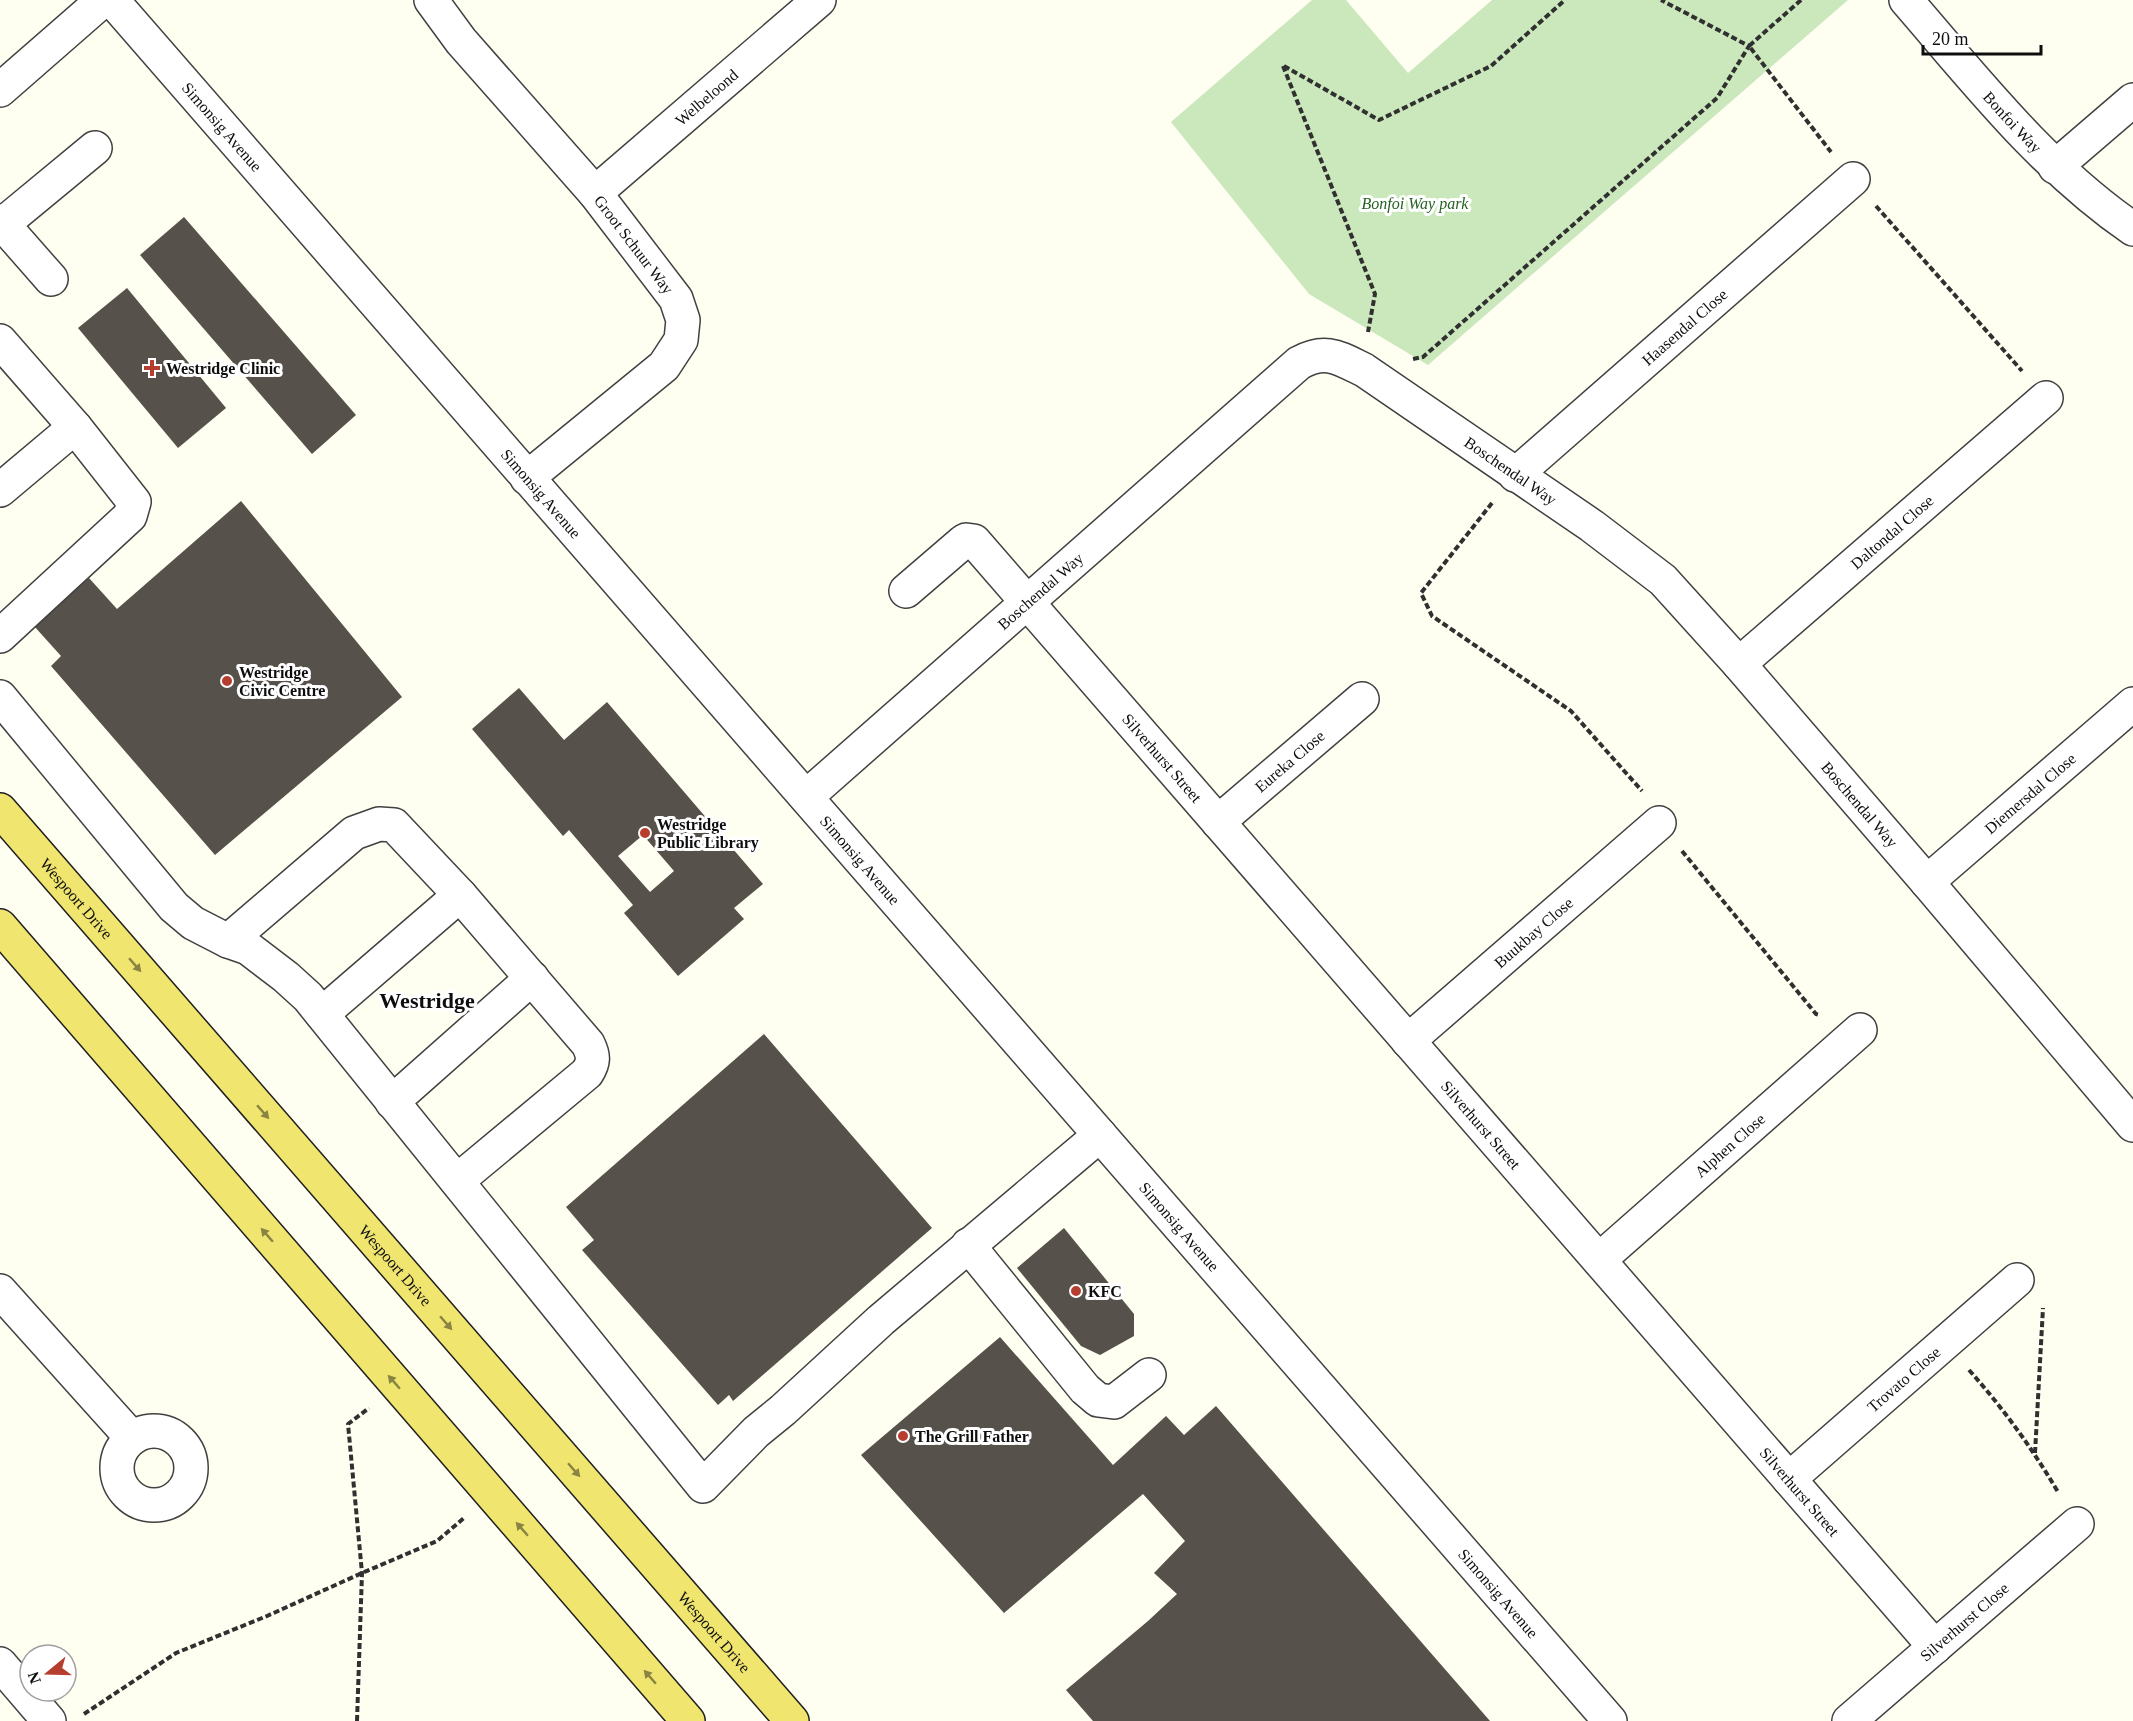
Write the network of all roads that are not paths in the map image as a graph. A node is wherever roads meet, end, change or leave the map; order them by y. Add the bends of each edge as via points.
1 (103, 0) edge
2 (111, 0) edge
3 (431, 0) edge
4 (819, 0) edge
5 (1906, 0) edge
6 (0, 90) edge
7 (2133, 100) edge
8 (95, 148) dead end
9 (2055, 167) junction
10 (1853, 179) road end
11 (595, 193) junction
12 (1, 222) edge
13 (2133, 229) edge
14 (51, 279) dead end
15 (3, 352) edge
16 (2046, 398) road end
17 (75, 427) junction
18 (1515, 475) junction
19 (527, 478) junction
20 (0, 490) edge
21 (906, 591) dead end
22 (1027, 602) junction
23 (0, 636) edge
24 (1739, 664) junction
25 (0, 697) edge
26 (1362, 699) dead end
27 (2133, 704) edge
28 (806, 798) junction
29 (0, 810) edge
30 (1218, 822) junction
31 (1659, 823) road end
32 (1927, 882) junction
33 (460, 895) junction
34 (0, 926) edge
35 (228, 941) junction
36 (532, 978) junction
37 (322, 1014) junction
38 (1860, 1030) road end
39 (1408, 1041) junction
40 (392, 1102) junction
41 (2128, 1107) edge
42 (1100, 1135) junction
43 (457, 1181) junction
44 (968, 1245) junction
45 (1599, 1260) junction
46 (2017, 1280) road end
47 (0, 1291) edge
48 (1149, 1375) dead end
49 (132, 1438) dead end
50 (1789, 1479) junction
51 (2077, 1524) road end
52 (1935, 1647) junction
53 (0, 1665) edge
54 (36, 1716) edge
55 (688, 1721) edge
56 (792, 1721) edge
57 (1610, 1721) edge
58 (1849, 1721) edge

1 - 6 street
2 - 19 street, Simonsig Avenue
3 - 11 street, Groot Schuur Way via 461,41
4 - 11 street, Welbeloond
5 - 9 street, Bonfoi Way
7 - 9 street
8 - 12 street
9 - 13 street, Bonfoi Way
10 - 18 street, Haasendal Close
11 - 19 street, Groot Schuur Way via 676,299 683,320 681,340 664,366
12 - 14 street
15 - 17 street
16 - 24 street, Daltondal Close
17 - 20 street
17 - 23 street via 134,507 130,516
18 - 22 street, Boschendal Way via 1364,370 1333,355 1310,357
18 - 24 street, Boschendal Way via 1663,580
19 - 28 street, Simonsig Avenue
21 - 22 street, Silverhurst Street via 970,540
22 - 28 street, Boschendal Way
22 - 30 street, Silverhurst Street
24 - 32 street, Boschendal Way
25 - 35 street via 174,907 193,923
26 - 30 street, Eureka Close
27 - 32 street, Diemersdal Close
28 - 42 street, Simonsig Avenue
29 -> 56 main road, Wespoort Drive
30 - 39 street, Silverhurst Street
31 - 39 street, Buukbay Close
32 - 41 street, Boschendal Way
33 - 35 street via 394,825 379,824 354,833
33 - 36 street
33 - 37 street
55 -> 34 main road
35 - 37 street via 248,948 286,976
36 - 40 street
36 - 43 street via 588,1044 594,1056 591,1066
37 - 40 street
38 - 45 street, Alphen Close
39 - 45 street, Silverhurst Street
40 - 43 street
42 - 44 street
42 - 57 street, Simonsig Avenue
43 - 44 street via 702,1486 756,1432
44 - 48 street via 1098,1400 1114,1402
45 - 50 street, Silverhurst Street
46 - 50 street, Trovato Close
47 - 49 street
50 - 52 street, Silverhurst Street
51 - 52 street, Silverhurst Close
52 - 58 street, Silverhurst Close
53 - 54 street

